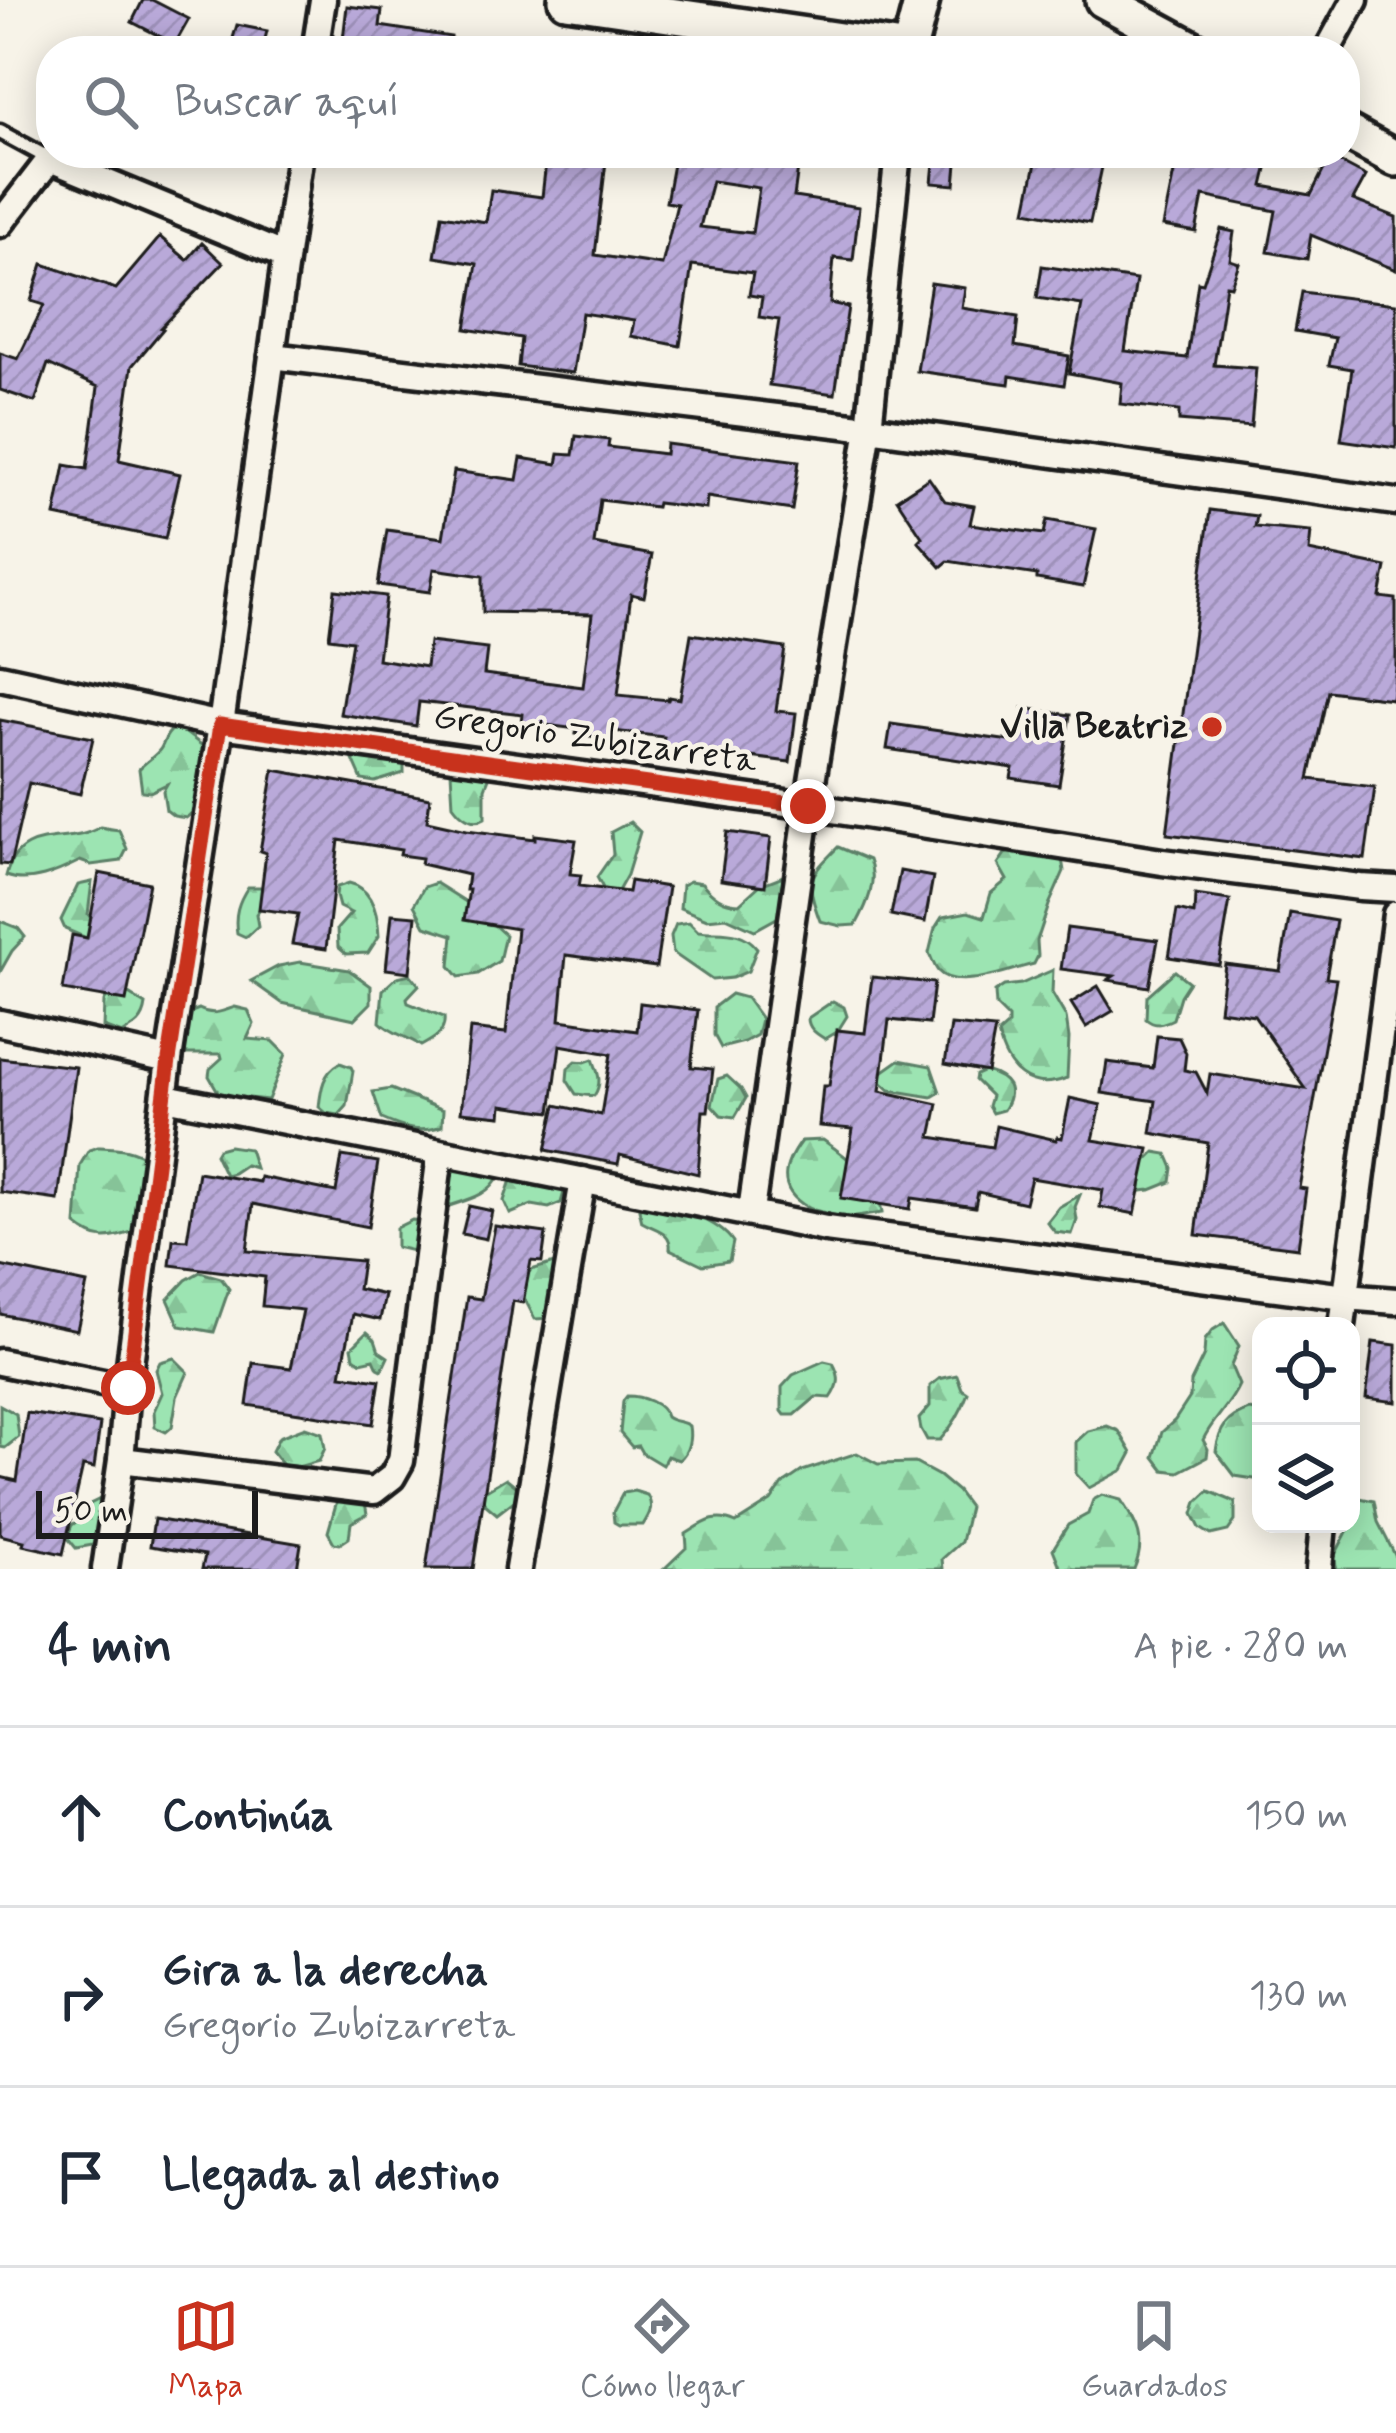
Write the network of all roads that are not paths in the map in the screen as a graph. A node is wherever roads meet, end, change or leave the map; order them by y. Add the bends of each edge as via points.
1 (323, 0) edge
2 (566, 0) edge
3 (922, 0) edge
4 (1102, 0) edge
5 (1355, 0) edge
6 (317, 36) edge
7 (813, 36) edge
8 (913, 36) edge
9 (1168, 36) edge
10 (1335, 36) edge
11 (0, 132) edge
12 (1360, 139) edge
13 (36, 151) edge
14 (1396, 159) edge
15 (39, 168) edge
16 (72, 168) edge
17 (298, 168) edge
18 (896, 168) edge
19 (11, 192) edge
20 (0, 224) edge
21 (285, 256) junction
22 (272, 356) junction
23 (869, 428) junction
24 (1396, 502) edge
25 (0, 677) edge
26 (220, 725) junction
27 (808, 806) junction
28 (1396, 889) edge
29 (1396, 914) edge
30 (0, 1023) edge
31 (169, 1060) junction
32 (165, 1097) junction
33 (440, 1154) junction
34 (583, 1180) junction
35 (751, 1211) junction
36 (1345, 1297) junction
37 (1396, 1301) edge
38 (1343, 1317) edge
39 (0, 1362) edge
40 (128, 1388) junction
41 (121, 1460) junction
42 (1322, 1533) edge
43 (105, 1569) edge
44 (518, 1569) edge
45 (1319, 1569) edge

1 - 6 street
2 - 7 street
3 - 8 street
4 - 9 street
5 - 10 street
11 - 13 lane
12 - 14 street
15 - 19 street
16 - 21 street
17 - 21 street
18 - 23 street
19 - 20 street
21 - 22 street
22 - 23 street
22 - 26 street
23 - 24 street
23 - 27 street
25 - 26 street, Gregorio Zubizarreta
26 - 27 street, Gregorio Zubizarreta
26 - 31 street
27 - 28 street, Gregorio Zubizarreta
27 - 35 street
29 - 36 street
30 - 31 street
31 - 32 street
32 - 33 street
32 - 40 street
33 - 34 street
33 - 41 street via 401,1461 392,1477 374,1491
34 - 35 street
34 - 44 street
35 - 36 street via 826,1228
36 - 37 street
36 - 38 street
39 - 40 street
40 - 41 street
41 - 43 street
42 - 45 street

